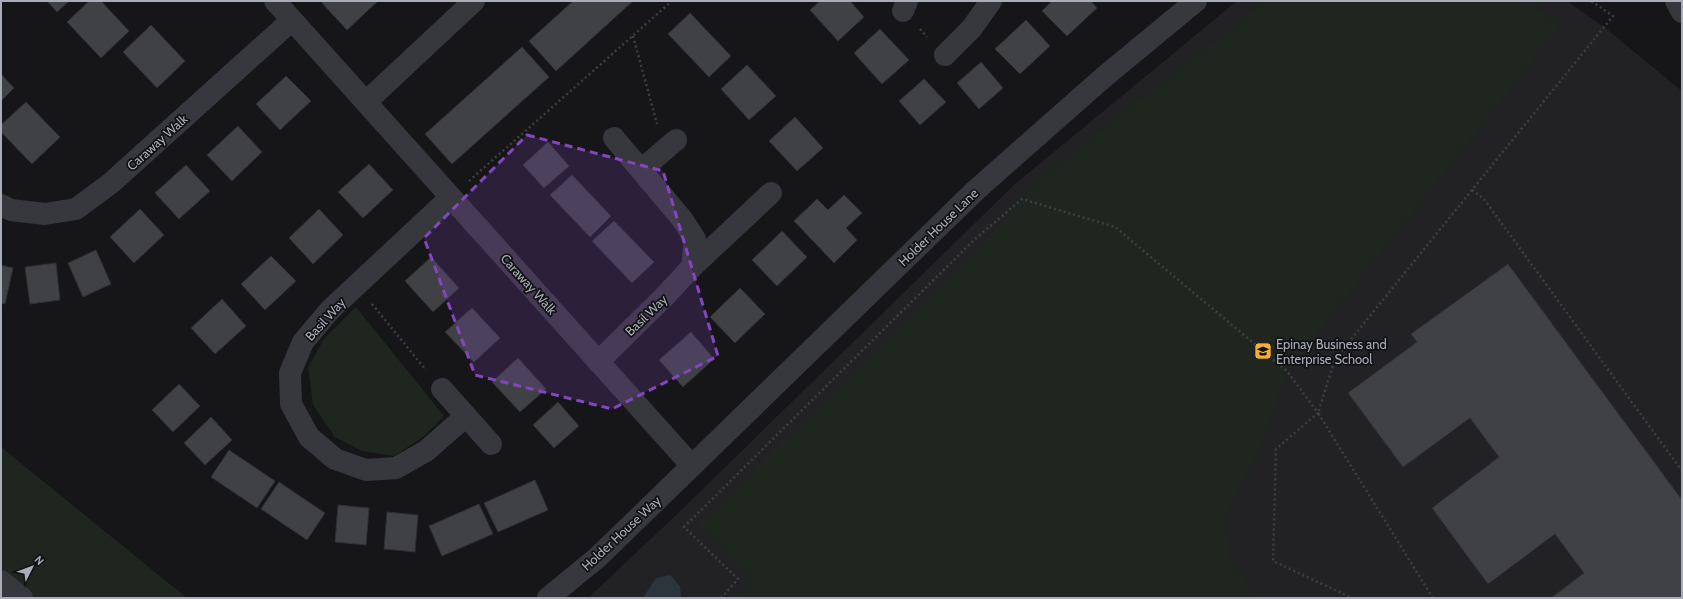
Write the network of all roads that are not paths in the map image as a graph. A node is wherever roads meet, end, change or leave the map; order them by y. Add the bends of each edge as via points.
1 (276, 1) edge
2 (474, 1) edge
3 (991, 1) edge
4 (1196, 1) edge
5 (1676, 1) edge
6 (1682, 12) edge
7 (292, 20) junction
8 (944, 55) dead end
9 (366, 102) junction
10 (614, 138) dead end
11 (670, 146) road end
12 (641, 170) junction
13 (771, 193) dead end
14 (451, 197) junction
15 (1, 205) edge
16 (692, 267) junction
17 (598, 362) junction
18 (442, 389) road end
19 (466, 416) junction
20 (491, 444) dead end
21 (692, 466) junction
22 (1, 580) edge
23 (22, 598) edge
24 (548, 598) edge

1 - 7 street, Caraway Walk
2 - 9 street
3 - 8 street via 972,28
4 - 21 street, Holder House Lane via 1104,77 976,190
5 - 6 street
7 - 9 street, Caraway Walk
7 - 15 street, Caraway Walk via 111,183 76,209 45,214 10,210
9 - 14 street, Caraway Walk
10 - 12 street
11 - 12 street
12 - 16 street via 682,219 695,239
13 - 16 street, Basil Way
14 - 17 street, Caraway Walk
14 - 19 street, Basil Way via 330,310 303,342 290,373 291,404 309,437 335,459 366,470 396,468 426,451
16 - 17 street, Basil Way
17 - 21 street, Caraway Walk
18 - 19 street
19 - 20 street
21 - 24 street, Holder House Way via 598,557
22 - 23 street

